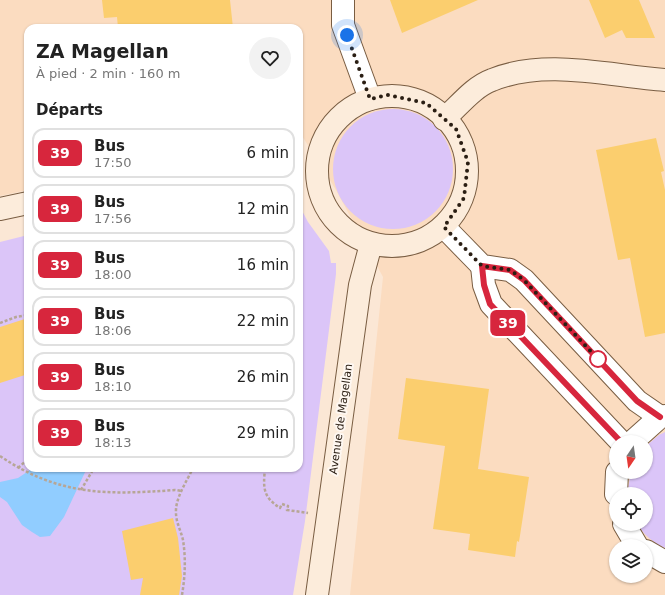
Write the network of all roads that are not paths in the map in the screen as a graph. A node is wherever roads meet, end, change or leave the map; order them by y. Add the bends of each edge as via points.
1 (342, 0) edge
2 (665, 80) edge
3 (370, 99) junction
4 (444, 119) junction
5 (308, 160) edge
6 (24, 204) edge
7 (0, 209) edge
8 (444, 227) junction
9 (371, 244) junction
10 (482, 266) junction
11 (662, 416) edge
12 (614, 435) edge
13 (640, 435) edge
14 (653, 555) edge
15 (665, 562) edge
16 (318, 595) edge

1 - 3 street via 343,25
2 - 4 street via 563,70 537,70 514,74 491,80 474,91
3 - 4 street via 388,95 426,103
3 - 5 street via 346,111 327,130
4 - 8 street via 456,129 468,162 464,198
5 - 9 street via 320,196 340,226
6 - 7 street
8 - 9 street via 409,245
8 - 10 street
9 - 16 street, Avenue de Magellan via 360,285
10 - 11 street via 510,270 524,280 637,401
10 - 12 street via 490,304
11 - 13 street
14 - 15 street

